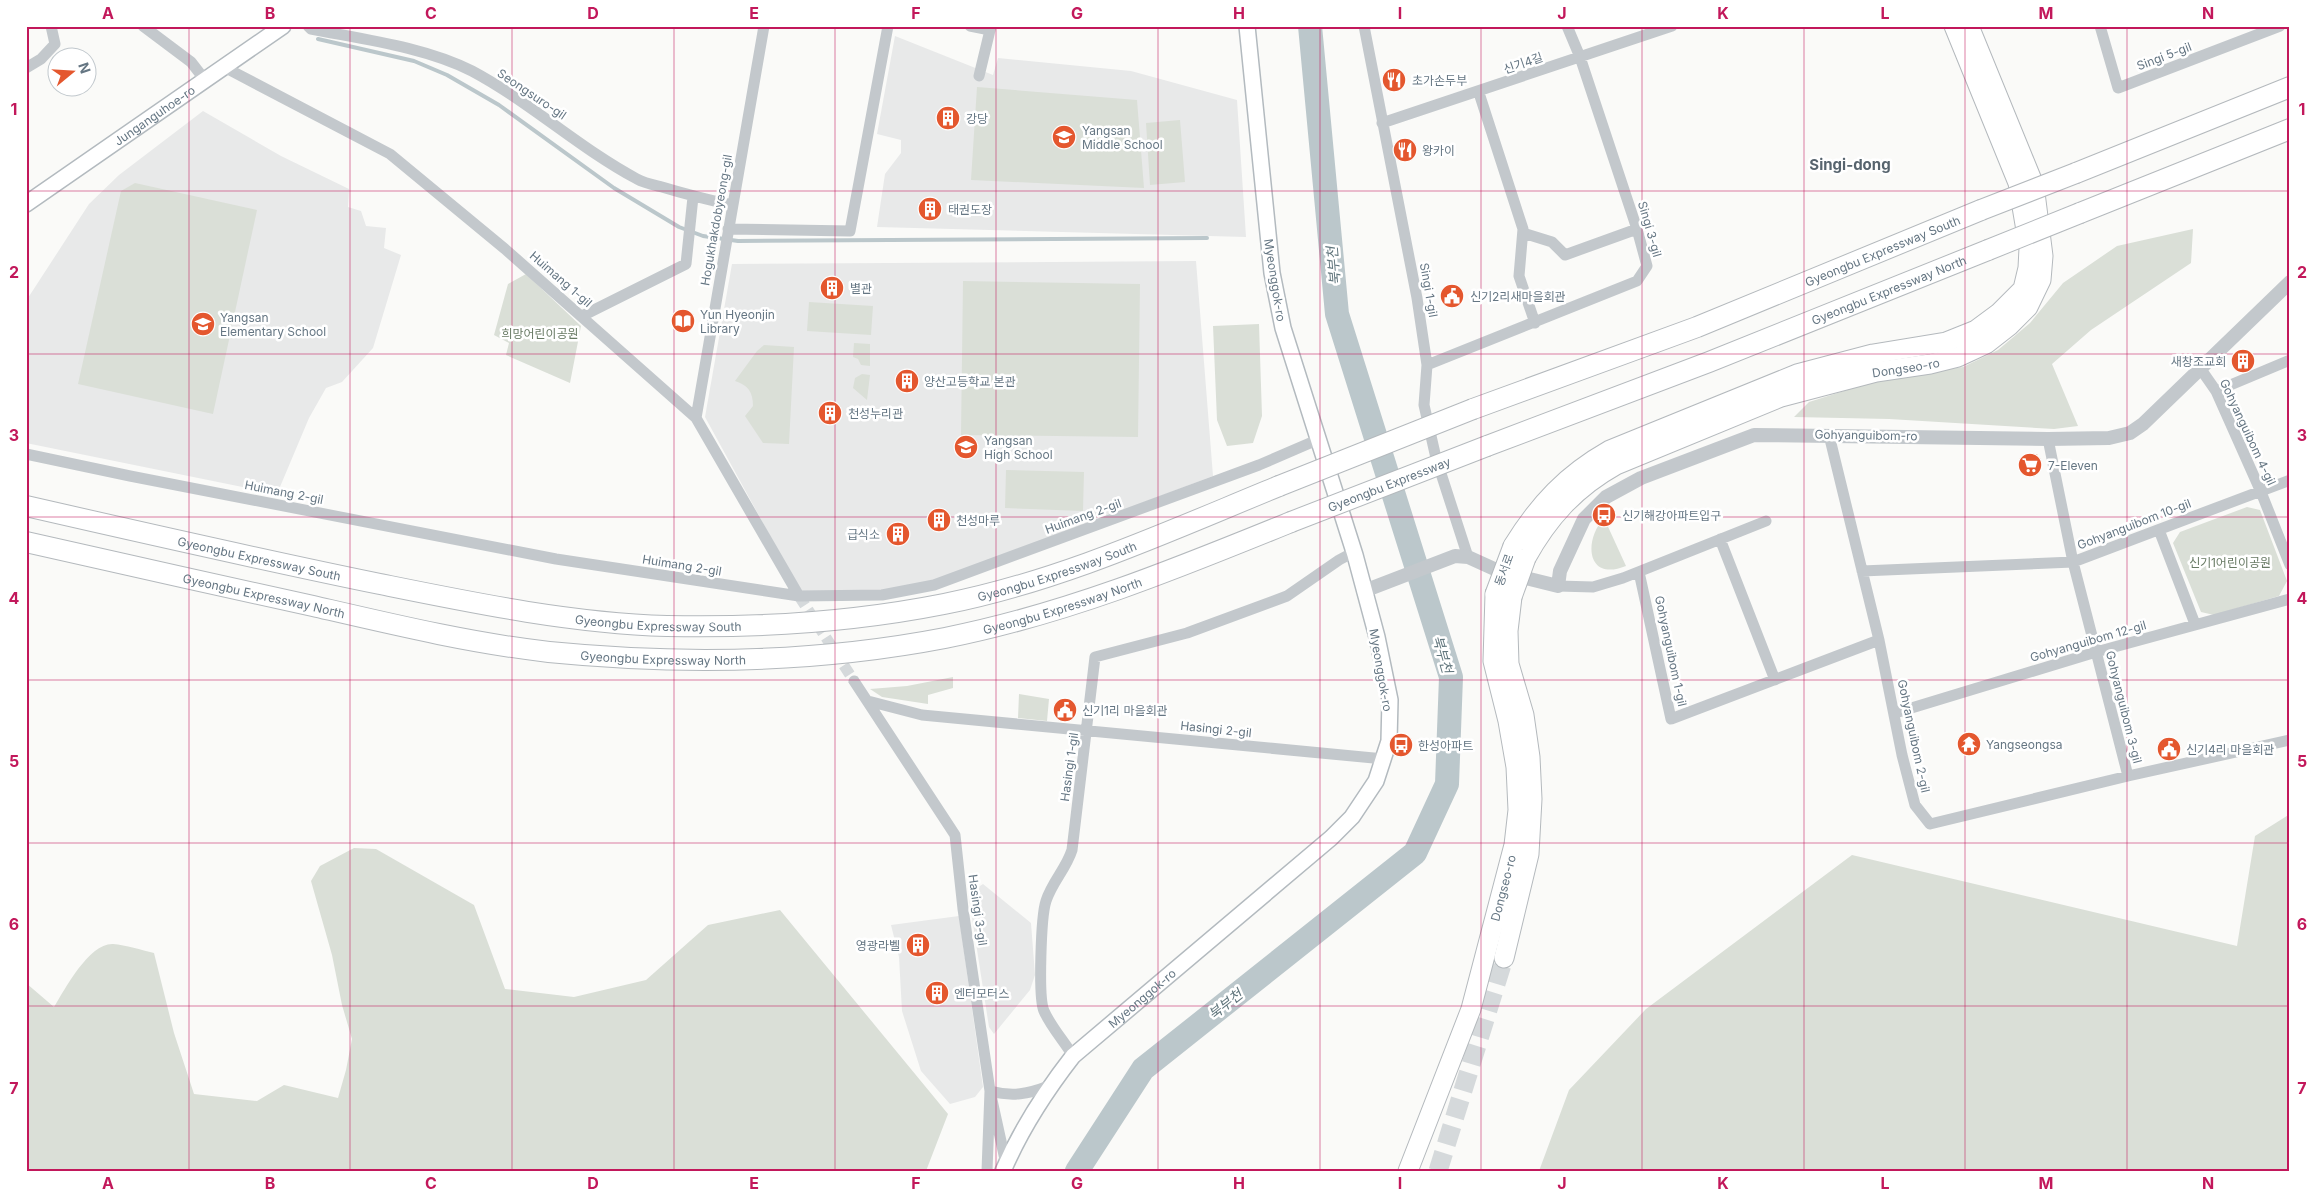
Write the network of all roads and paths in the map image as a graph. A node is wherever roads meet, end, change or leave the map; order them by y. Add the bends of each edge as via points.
1 (51, 26) edge
2 (143, 26) edge
3 (283, 26) edge
4 (308, 26) edge
5 (764, 26) edge
6 (888, 26) edge
7 (970, 26) edge
8 (1247, 26) edge
9 (1364, 26) edge
10 (1567, 26) edge
11 (1672, 26) edge
12 (1954, 26) edge
13 (1969, 26) edge
14 (2100, 26) edge
15 (2280, 26) edge
16 (990, 28) edge
17 (1580, 57) junction
18 (224, 67) junction
19 (26, 68) edge
20 (979, 76) dead end
21 (205, 80) junction
22 (2290, 88) edge
23 (1479, 93) junction
24 (1382, 123) junction
25 (2290, 129) edge
26 (693, 197) junction
27 (26, 204) edge
28 (732, 205) junction
29 (1637, 229) junction
30 (728, 230) junction
31 (1523, 233) junction
32 (2290, 282) edge
33 (582, 316) junction
34 (1535, 323) junction
35 (2290, 360) edge
36 (1427, 365) junction
37 (2200, 368) junction
38 (2216, 391) junction
39 (696, 418) junction
40 (1829, 435) junction
41 (2048, 439) junction
42 (1317, 440) junction
43 (1487, 446) joint
44 (26, 454) edge
45 (2290, 480) edge
46 (2261, 492) junction
47 (26, 506) edge
48 (1766, 520) dead end
49 (1291, 522) joint
50 (2159, 530) junction
51 (1720, 539) junction
52 (26, 542) edge
53 (1354, 552) junction
54 (1519, 552) junction
55 (1461, 557) junction
56 (2073, 562) junction
57 (2290, 565) edge
58 (1862, 571) junction
59 (1639, 572) junction
60 (1558, 586) junction
61 (1364, 591) junction
62 (799, 596) junction
63 (1504, 596) junction
64 (2290, 599) edge
65 (2195, 624) junction
66 (1879, 640) junction
67 (2096, 652) junction
68 (1775, 680) junction
69 (854, 681) tunnel mouth
70 (868, 701) junction
71 (1895, 713) junction
72 (1088, 730) junction
73 (2290, 740) edge
74 (1384, 759) junction
75 (2128, 776) junction
76 (1504, 958) tunnel mouth
77 (1073, 1056) junction
78 (1049, 1086) junction
79 (990, 1092) junction
80 (1005, 1168) edge
81 (987, 1171) edge
82 (1408, 1171) edge

1 - 19 street via 55,44 41,59
2 - 21 street via 191,62
3 - 18 main road, Junganguhoe-ro
4 - 26 street, Seongsuro-gil via 430,56 470,70 639,180
5 - 28 street, Hogukhakdobyeong-gil
6 - 30 street via 850,231
7 - 16 street
8 - 42 main road, Myeonggok-ro via 1272,273 1283,328
9 - 24 street, Singi 1-gil
10 - 17 street, Singi 3-gil
11 - 17 street, 신기4길
12 - 54 highway, Dongseo-ro via 2018,183 2029,248 2023,290 1976,330 1946,342 1873,354 1797,374 1610,450 1548,496 1528,521
13 - 54 highway, Dongseo-ro via 2034,185 2043,256 2041,280 2028,307 1986,344 1958,357 1876,372 1781,397 1616,465 1567,500
14 - 15 street, Singi 5-gil via 2118,88
16 - 20 street
17 - 23 street, 신기4길
17 - 29 street, Singi 3-gil
18 - 21 main road, Junganguhoe-ro
18 - 33 street, Huimang 1-gil via 380,147
21 - 27 main road, Junganguhoe-ro
22 - 47 highway, Gyeongbu Expressway South, bridge via 1697,327 1473,409 1118,552 1009,589 944,604 824,622 746,626 666,626 586,620 479,604
23 - 24 street, 신기4길
23 - 31 street
24 - 36 street, Singi 1-gil
25 - 43 highway, Gyeongbu Expressway North, bridge via 1709,362
26 - 28 street, Seongsuro-gil
26 - 33 street via 686,264
28 - 30 street, Hogukhakdobyeong-gil
29 - 31 street via 1565,254 1552,242
29 - 34 street, Singi 3-gil via 1647,266 1643,276
30 - 39 street, Hogukhakdobyeong-gil
31 - 34 street via 1519,276
32 - 37 street, Gohyanguibom-ro
33 - 39 street, Huimang 1-gil
34 - 36 street, Singi 3-gil
35 - 38 street
36 - 55 street, Singi 1-gil via 1424,405
37 - 38 street, Gohyanguibom 4-gil
37 - 41 street, Gohyanguibom-ro via 2130,433 2109,438
38 - 46 street, Gohyanguibom 4-gil
39 - 62 street, Huimang 1-gil
40 - 41 street, Gohyanguibom-ro
40 - 58 street, Gohyanguibom 2-gil
40 - 60 street, Gohyanguibom-ro via 1754,435 1641,478 1606,497 1584,520 1560,571
41 - 56 street, Gohyanguibom 3-gil
42 - 53 main road, Myeonggok-ro
42 - 62 street, Huimang 2-gil via 1259,465 934,585 882,595
43 - 49 highway, Gyeongbu Expressway, bridge
44 - 62 street, Huimang 2-gil via 556,559
45 - 46 street, Gohyanguibom 10-gil
46 - 50 street, Gohyanguibom 10-gil
46 - 57 street, Gohyanguibom 4-gil
48 - 51 street
49 - 52 highway, Gyeongbu Expressway North via 1152,578 999,626 872,650 698,661 546,651 466,638
50 - 56 street, Gohyanguibom 10-gil
50 - 65 street
51 - 59 street
51 - 68 street
53 - 61 main road, Myeonggok-ro
53 - 72 street, Hasingi 1-gil via 1287,596 1187,633 1095,657
54 - 63 highway, 동서로, bridge
55 - 60 street via 1502,572
55 - 61 street
56 - 58 street, Gohyanguibom 10-gil
56 - 67 street, Gohyanguibom 3-gil
58 - 66 street, Gohyanguibom 2-gil
59 - 60 street via 1593,587
59 - 68 street, Gohyanguibom 1-gil via 1671,719
61 - 74 main road, Myeonggok-ro via 1390,700
63 - 76 highway, Dongseo-ro via 1509,664 1524,716 1532,799 1529,854
63 - 82 highway, Dongseo-ro via 1493,662 1516,767 1518,810 1514,845 1471,1009
64 - 65 street, Gohyanguibom 12-gil
65 - 67 street, Gohyanguibom 12-gil
66 - 68 street, Gohyanguibom 1-gil
66 - 71 street, Gohyanguibom 2-gil
67 - 71 street, Gohyanguibom 12-gil
67 - 75 street, Gohyanguibom 3-gil
69 - 70 street, Hasingi 3-gil
70 - 72 street, Hasingi 2-gil via 922,715
70 - 79 street, Hasingi 3-gil via 955,836
71 - 75 street, Gohyanguibom 2-gil via 1915,805 1930,824
72 - 74 street, Hasingi 2-gil
72 - 77 street, Hasingi 1-gil via 1072,850 1045,902 1041,934 1043,1010
73 - 75 street, Gohyanguibom 2-gil
74 - 77 main road, Myeonggok-ro via 1366,798 1331,838
77 - 78 main road, Myeonggok-ro
78 - 79 street via 1027,1094
78 - 80 main road, Myeonggok-ro via 1017,1140
79 - 80 street
79 - 81 street, Hasingi 3-gil

